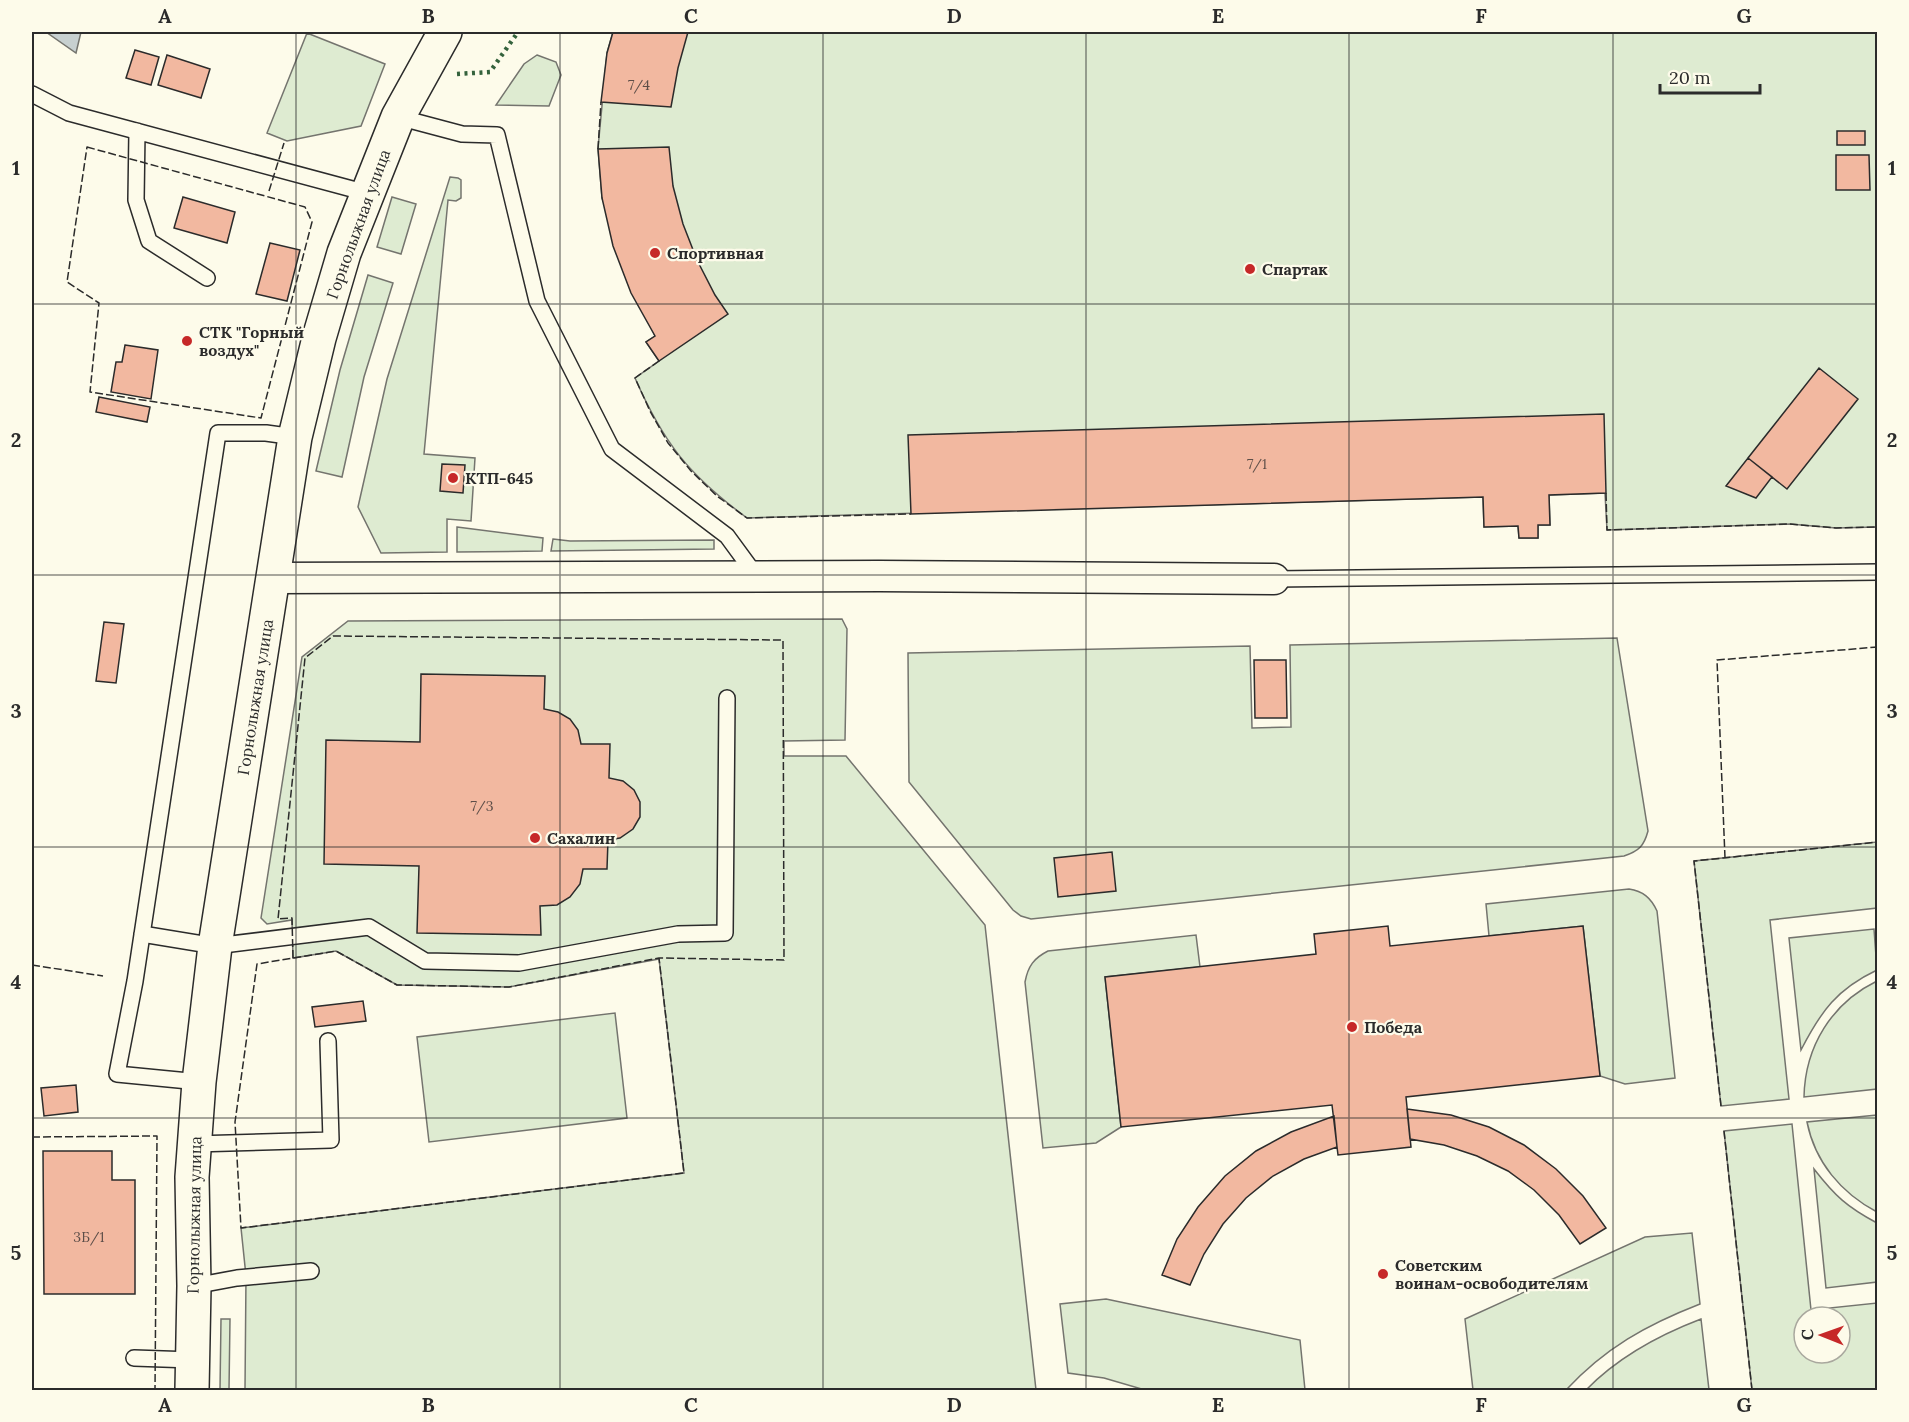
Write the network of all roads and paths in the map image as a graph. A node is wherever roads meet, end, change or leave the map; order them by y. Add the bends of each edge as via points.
1 (445, 32) edge
2 (32, 94) edge
3 (398, 117) junction
4 (137, 131) junction
5 (367, 193) junction
6 (207, 278) dead end
7 (295, 437) junction
8 (1878, 572) edge
9 (757, 577) junction
10 (274, 578) junction
11 (1274, 579) joint
12 (727, 698) dead end
13 (142, 934) junction
14 (215, 946) junction
15 (328, 1041) dead end
16 (199, 1082) junction
17 (194, 1144) junction
18 (311, 1271) dead end
19 (194, 1286) junction
20 (134, 1358) dead end
21 (192, 1375) edge

1 - 3 street, Горнолыжная улица
2 - 4 lane via 69,113
3 - 5 street, Горнолыжная улица
3 - 9 lane via 462,134 497,135 537,301 612,449 728,536
4 - 5 lane
4 - 6 lane via 136,200 149,241
5 - 7 street, Горнолыжная улица via 319,338
7 - 10 street, Горнолыжная улица
7 - 13 lane via 218,433
8 - 11 lane
9 - 10 street
9 - 11 street
10 - 14 street, Горнолыжная улица
12 - 14 lane via 725,933 678,934 519,963 425,961 369,927
13 - 14 lane
13 - 16 lane via 117,1074
14 - 16 street, Горнолыжная улица
15 - 17 lane via 331,1140
16 - 17 street, Горнолыжная улица
17 - 19 street, Горнолыжная улица
18 - 19 lane
19 - 21 street, Горнолыжная улица
20 - 21 lane

